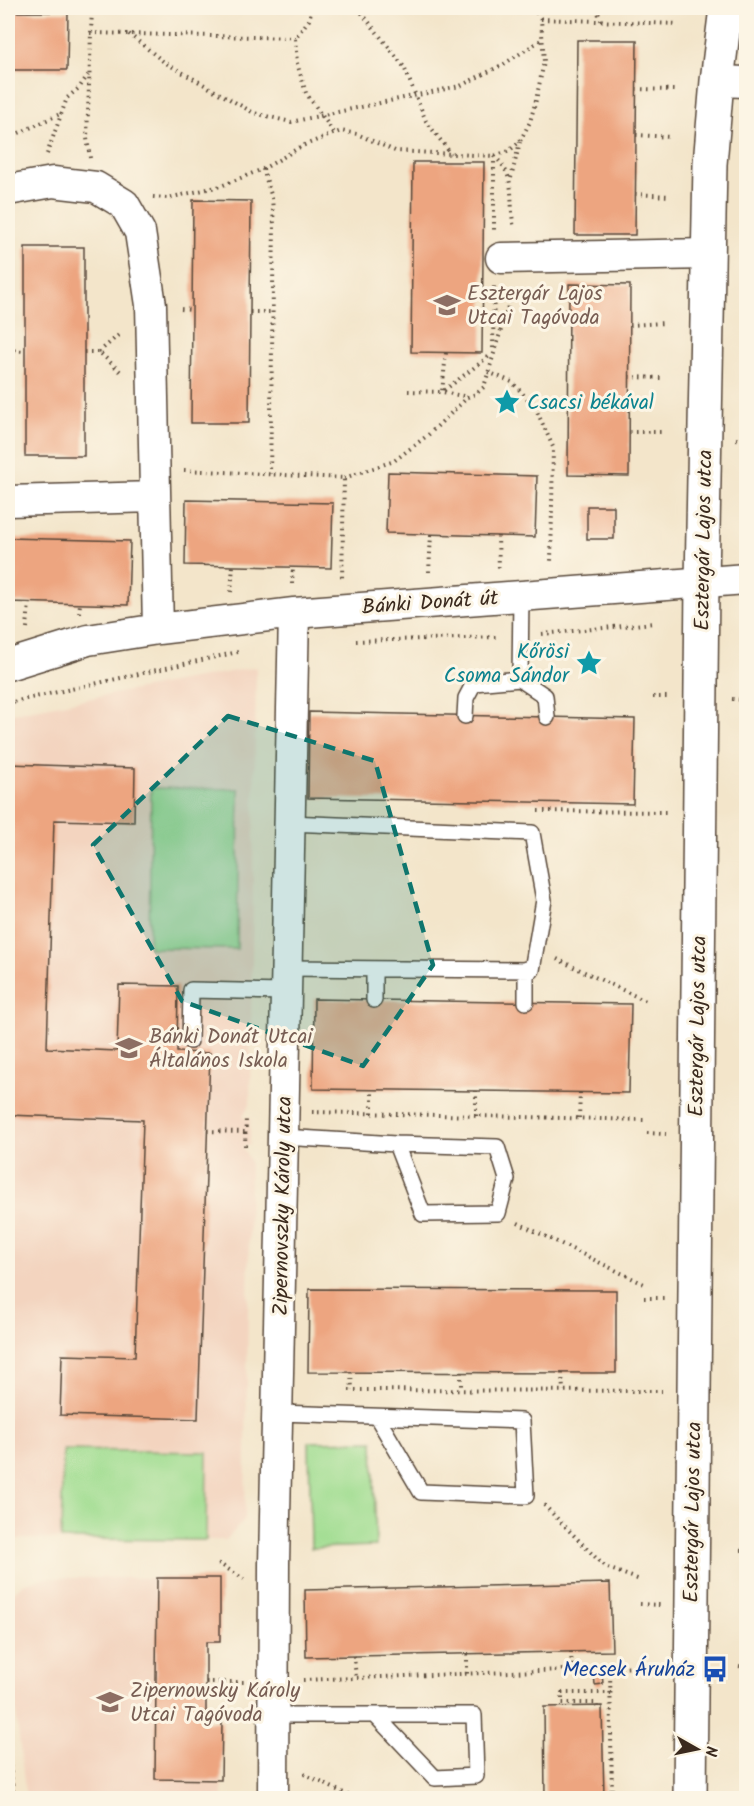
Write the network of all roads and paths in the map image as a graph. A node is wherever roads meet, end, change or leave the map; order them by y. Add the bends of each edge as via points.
1 (92, 8) edge
2 (312, 8) edge
3 (358, 8) edge
4 (533, 8) edge
5 (596, 8) edge
6 (726, 8) edge
7 (541, 19) junction
8 (602, 22) junction
9 (678, 24) dead end
10 (90, 33) junction
11 (129, 34) junction
12 (295, 38) junction
13 (542, 39) junction
14 (89, 75) junction
15 (732, 81) edge
16 (636, 89) dead end
17 (674, 90) dead end
18 (415, 94) junction
19 (60, 114) junction
20 (322, 115) junction
21 (334, 134) junction
22 (636, 135) dead end
23 (671, 137) dead end
24 (8, 138) edge
25 (520, 141) junction
26 (451, 154) junction
27 (494, 156) junction
28 (44, 162) dead end
29 (94, 166) dead end
30 (263, 169) junction
31 (511, 179) dead end
32 (8, 190) edge
33 (635, 194) dead end
34 (669, 196) dead end
35 (149, 197) dead end
36 (709, 254) junction
37 (501, 262) junction
38 (179, 309) dead end
39 (192, 310) dead end
40 (250, 312) dead end
41 (271, 312) junction
42 (664, 323) dead end
43 (630, 325) dead end
44 (127, 337) dead end
45 (8, 350) edge
46 (24, 351) dead end
47 (84, 352) dead end
48 (99, 352) junction
49 (446, 353) dead end
50 (493, 354) junction
51 (126, 367) dead end
52 (488, 372) junction
53 (629, 377) dead end
54 (663, 378) dead end
55 (408, 391) dead end
56 (442, 392) junction
57 (468, 397) junction
58 (629, 432) dead end
59 (662, 432) dead end
60 (180, 470) dead end
61 (270, 474) junction
62 (344, 478) junction
63 (155, 497) junction
64 (8, 501) edge
65 (431, 534) dead end
66 (498, 536) dead end
67 (233, 566) dead end
68 (551, 566) dead end
69 (429, 578) dead end
70 (747, 579) edge
71 (342, 582) dead end
72 (702, 582) junction
73 (510, 586) junction
74 (231, 596) dead end
75 (29, 602) dead end
76 (294, 613) junction
77 (654, 623) dead end
78 (37, 627) dead end
79 (27, 628) junction
80 (158, 628) junction
81 (8, 630) edge
82 (521, 636) junction
83 (349, 641) dead end
84 (240, 652) dead end
85 (8, 665) edge
86 (520, 679) junction
87 (8, 703) edge
88 (465, 716) dead end
89 (547, 717) dead end
90 (575, 803) dead end
91 (575, 811) dead end
92 (289, 823) junction
93 (536, 949) junction
94 (374, 969) junction
95 (526, 969) junction
96 (286, 980) junction
97 (374, 1000) dead end
98 (526, 1002) dead end
99 (648, 1002) dead end
100 (190, 1041) dead end
101 (372, 1090) dead end
102 (476, 1091) dead end
103 (580, 1093) dead end
104 (372, 1113) junction
105 (476, 1116) junction
106 (246, 1118) dead end
107 (579, 1118) junction
108 (647, 1120) dead end
109 (207, 1131) dead end
110 (245, 1132) junction
111 (288, 1137) junction
112 (396, 1144) junction
113 (245, 1146) dead end
114 (498, 1213) junction
115 (644, 1284) dead end
116 (351, 1372) dead end
117 (460, 1372) dead end
118 (562, 1373) dead end
119 (342, 1390) dead end
120 (352, 1390) junction
121 (461, 1390) junction
122 (693, 1390) junction
123 (563, 1391) junction
124 (278, 1413) junction
125 (376, 1417) junction
126 (525, 1485) junction
127 (218, 1563) dead end
128 (640, 1580) dead end
129 (248, 1581) dead end
130 (741, 1605) dead end
131 (747, 1605) edge
132 (571, 1652) dead end
133 (467, 1654) dead end
134 (354, 1656) dead end
135 (739, 1666) dead end
136 (640, 1667) dead end
137 (747, 1667) edge
138 (610, 1668) junction
139 (572, 1670) junction
140 (467, 1674) junction
141 (356, 1678) junction
142 (206, 1682) dead end
143 (248, 1682) dead end
144 (610, 1693) junction
145 (597, 1707) dead end
146 (280, 1715) junction
147 (376, 1716) junction
148 (738, 1722) dead end
149 (747, 1722) edge
150 (8, 1748) edge
151 (296, 1770) dead end
152 (14, 1798) edge
153 (273, 1798) edge
154 (354, 1798) edge
155 (612, 1798) edge
156 (690, 1798) edge

1 - 10 path
2 - 12 path via 309,20
3 - 18 path via 404,67
4 - 7 path
5 - 8 path
6 - 15 street, Esztergár Lajos utca
7 - 8 path
7 - 13 path
8 - 9 path
10 - 11 path
10 - 14 path
11 - 12 path
11 - 20 path via 164,62 254,113 291,122
12 - 20 path via 306,93
13 - 18 path via 460,86
13 - 25 path via 544,62 537,100
14 - 19 path via 67,98
14 - 29 path via 87,138
15 - 36 street, Esztergár Lajos utca via 711,164
16 - 17 path
18 - 20 path
18 - 26 path via 426,121
19 - 24 path
19 - 28 path
20 - 21 path
21 - 26 path via 357,134 395,151
21 - 30 path via 302,146
22 - 23 path
25 - 27 path via 509,151
25 - 31 path
26 - 27 path
27 - 37 path
30 - 35 path via 221,186 168,198
30 - 41 path via 272,198
32 - 63 street via 53,182 96,186 124,204 140,232 151,305
33 - 34 path
36 - 37 street
36 - 72 street, Esztergár Lajos utca
37 - 50 path
37 - 50 path
38 - 39 path
40 - 41 path
41 - 61 path
42 - 43 path
44 - 48 path via 127,327
45 - 46 path
47 - 48 path
48 - 51 path via 126,377
49 - 56 path
50 - 52 path
50 - 56 path
52 - 57 path via 484,387
52 - 68 path via 512,382 535,407 553,447
53 - 54 path
55 - 56 path
56 - 57 path
57 - 62 path via 394,462
58 - 59 path
60 - 61 path
61 - 62 path
62 - 71 path
63 - 64 street
63 - 80 street
65 - 69 path
66 - 73 path
67 - 74 path
70 - 72 street, Bánki Donát út
72 - 73 street, Bánki Donát út
72 - 122 street, Esztergár Lajos utca
73 - 76 street, Bánki Donát út
73 - 82 lane
75 - 79 path
76 - 80 street, Bánki Donát út
76 - 92 street, Zipernovszky Károly utca
77 - 82 path
78 - 79 path
79 - 81 path
80 - 85 street, Bánki Donát út via 88,640
82 - 83 path
82 - 86 lane
84 - 87 path
86 - 88 lane via 474,683 466,698
86 - 89 lane via 545,696
90 - 91 path
92 - 93 lane via 532,833 544,900
92 - 96 street, Zipernovszky Károly utca
93 - 95 lane via 532,970
93 - 99 path
94 - 95 lane
94 - 96 lane
94 - 97 lane
95 - 98 lane
96 - 100 lane via 191,990
96 - 111 street, Zipernovszky Károly utca
101 - 104 path
102 - 105 path
103 - 107 path
104 - 105 path
104 - 111 path via 294,1111
105 - 107 path
106 - 110 path
107 - 108 path
109 - 110 path
110 - 113 path
111 - 112 lane
111 - 124 street, Zipernovszky Károly utca
112 - 114 lane via 423,1214
112 - 114 lane via 497,1147 507,1179
114 - 115 path
116 - 120 path
117 - 121 path
118 - 123 path
119 - 120 path
120 - 121 path
121 - 123 path
122 - 123 path
122 - 156 street, Esztergár Lajos utca
124 - 125 lane
124 - 146 street, Zipernovszky Károly utca
125 - 126 lane via 421,1492 526,1496
125 - 126 lane via 522,1421
126 - 128 path via 605,1567
127 - 129 path
130 - 131 path
132 - 139 path
133 - 140 path
134 - 141 path
135 - 137 path
136 - 138 path
138 - 139 path
138 - 144 path
139 - 140 path
140 - 141 path
141 - 146 path via 288,1681
142 - 143 path
144 - 145 path via 562,1693 562,1703 596,1703
144 - 155 path
146 - 147 lane
146 - 153 street, Zipernovszky Károly utca
147 - 147 lane via 474,1715 476,1776 435,1778
148 - 149 path
150 - 152 path
151 - 154 path

